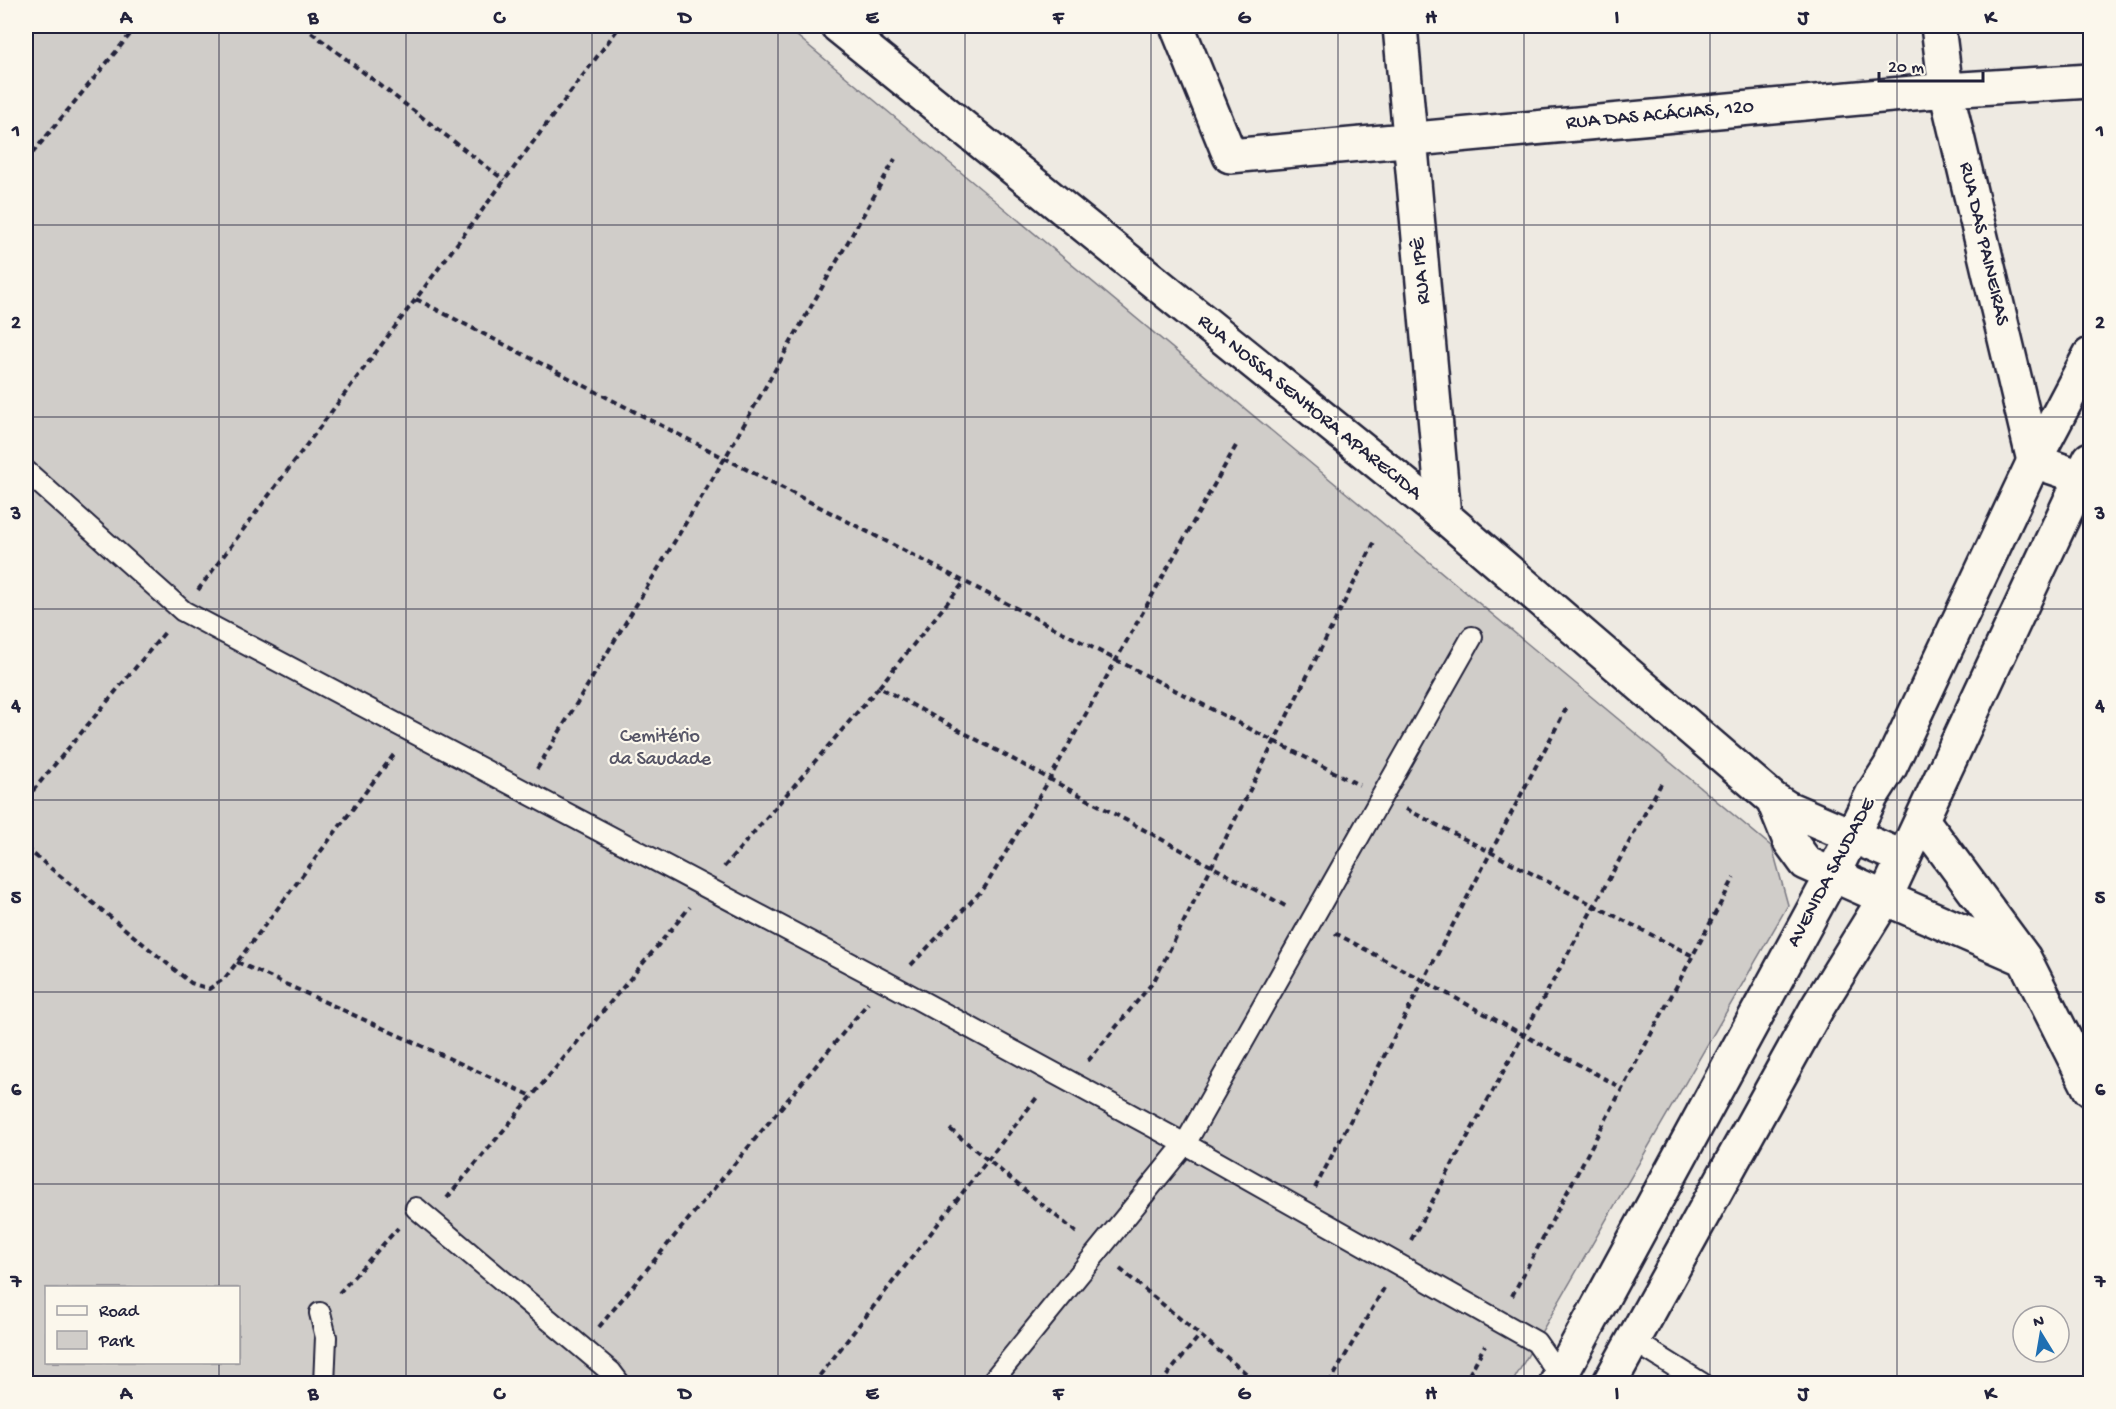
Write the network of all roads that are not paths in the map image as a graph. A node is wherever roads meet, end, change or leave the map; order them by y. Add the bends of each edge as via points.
1 (838, 26) edge
2 (1177, 26) edge
3 (1400, 26) edge
4 (1938, 26) edge
5 (2091, 81) edge
6 (1946, 90) junction
7 (1410, 139) junction
8 (2091, 355) edge
9 (2034, 461) junction
10 (2087, 469) edge
11 (26, 471) edge
12 (1444, 516) junction
13 (1472, 637) dead end
14 (1773, 800) junction
15 (1922, 820) junction
16 (1853, 834) junction
17 (1904, 858) junction
18 (1832, 876) junction
19 (1885, 898) junction
20 (2024, 958) junction
21 (2088, 1080) edge
22 (1185, 1144) junction
23 (416, 1208) road end
24 (320, 1313) road end
25 (1634, 1341) junction
26 (1561, 1382) edge
27 (324, 1383) edge
28 (620, 1383) edge
29 (990, 1383) edge
30 (1610, 1383) edge
31 (1703, 1383) edge

1 - 12 street, RUA NOSSA SENHORA APARECIDA
2 - 7 street, RUA DAS ACÁCIAS, 120 via 1230,156
3 - 7 street, RUA IPÊ
4 - 6 street, RUA DAS PAINEIRAS
5 - 6 street, RUA DAS ACÁCIAS, 120
6 - 7 street, RUA DAS ACÁCIAS, 120
6 - 9 street, RUA DAS PAINEIRAS
7 - 12 street, RUA IPÊ
8 - 9 street, AVENIDA SAUDADE
9 - 10 street
9 - 16 street, AVENIDA SAUDADE via 1890,767
10 - 15 street
11 - 22 lane via 183,610 708,886
12 - 14 street, RUA NOSSA SENHORA APARECIDA
13 - 22 lane
14 - 16 street, RUA NOSSA SENHORA APARECIDA
14 - 18 street, RUA NOSSA SENHORA APARECIDA via 1790,841 1806,863
15 - 17 street
15 - 20 street
16 - 17 street, RUA NOSSA SENHORA APARECIDA
16 - 18 street, AVENIDA SAUDADE
17 - 19 street
18 - 19 street, RUA NOSSA SENHORA APARECIDA
18 - 26 street, AVENIDA SAUDADE
19 - 20 street, RUA NOSSA SENHORA APARECIDA
19 - 25 street via 1817,1008
20 - 21 street
22 - 26 lane via 1536,1342
22 - 29 lane
23 - 28 lane
24 - 27 lane via 326,1337
25 - 30 street
25 - 31 lane

